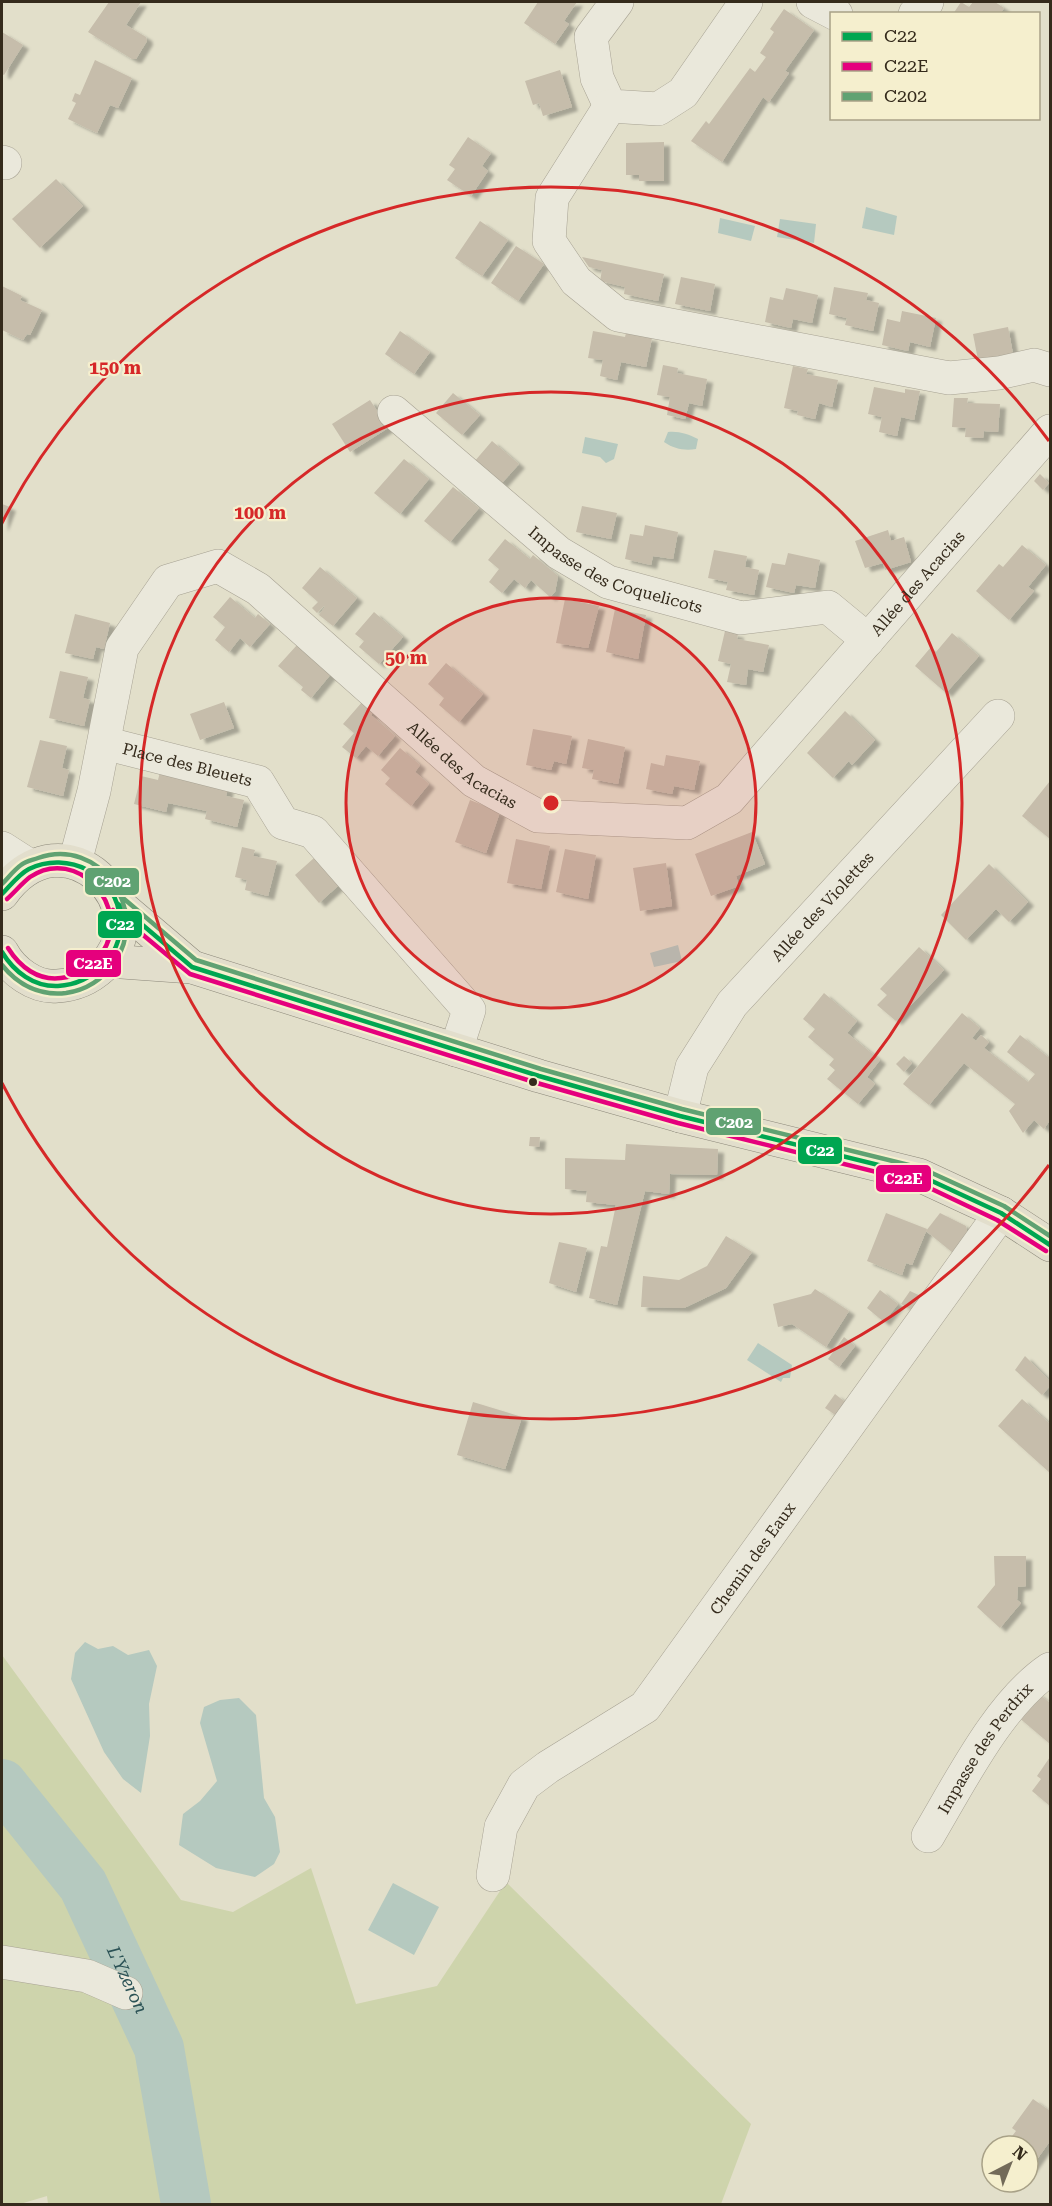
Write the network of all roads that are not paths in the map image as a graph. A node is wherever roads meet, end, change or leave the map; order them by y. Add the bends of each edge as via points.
1 (617, 2) edge
2 (746, 2) edge
3 (813, 2) edge
4 (832, 12) edge
5 (610, 106) junction
6 (1050, 370) edge
7 (394, 412) dead end
8 (1050, 431) edge
9 (868, 640) junction
10 (998, 716) dead end
11 (104, 743) junction
12 (2, 848) edge
13 (75, 862) junction
14 (30, 866) junction
15 (2, 894) edge
16 (118, 904) junction
17 (2, 953) edge
18 (108, 961) junction
19 (192, 967) junction
20 (456, 1050) junction
21 (680, 1116) junction
22 (1001, 1214) junction
23 (1050, 1245) edge
24 (1050, 1669) edge
25 (928, 1836) dead end
26 (493, 1875) dead end
27 (2, 1962) edge
28 (126, 1993) dead end

1 - 5 street via 591,38 597,78
2 - 5 street via 683,93 658,109
3 - 4 street
5 - 6 street via 552,198 549,241 576,281 618,315 949,378 1034,365
7 - 9 street, Impasse des Coquelicots via 559,553 608,582 741,618 828,607
8 - 9 street, Allée des Acacias
9 - 11 street, Allée des Acacias via 729,799 687,823 538,816 474,781 258,589 218,567 168,581 122,648
10 - 21 street, Allée des Violettes via 732,1004 692,1067
11 - 13 street, Allée des Acacias
11 - 20 street, Place des Bleuets via 258,782 283,824 313,832 470,1010
12 - 14 street
13 - 14 main road via 52,861
13 - 16 main road via 93,871
14 - 15 main road via 13,878
16 - 18 main road via 118,943
16 - 19 main road
17 - 18 main road via 15,970 33,982 54,986 75,984
18 - 19 main road
19 - 20 main road
20 - 21 main road
21 - 22 main road via 919,1175
22 - 23 main road
22 - 26 street, Chemin des Eaux via 645,1707 524,1785 501,1827
24 - 25 street, Impasse des Perdrix via 1036,1679 981,1745
27 - 28 street via 87,1976

